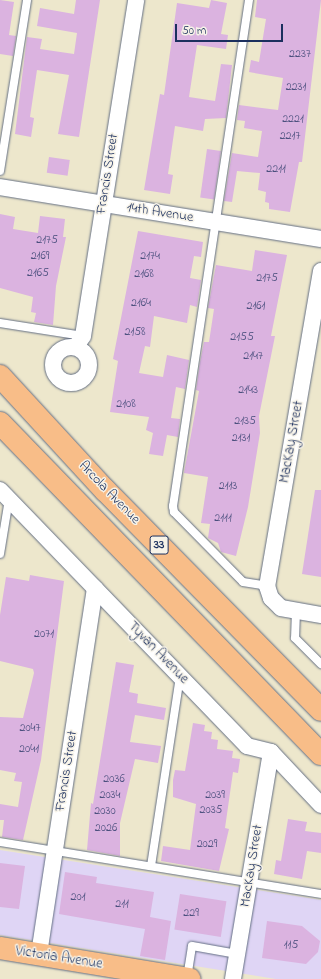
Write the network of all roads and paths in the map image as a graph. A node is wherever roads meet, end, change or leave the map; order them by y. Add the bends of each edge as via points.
1 (27, 0) edge
2 (136, 0) edge
3 (250, 0) edge
4 (0, 171) edge
5 (0, 187) edge
6 (104, 204) junction
7 (217, 222) junction
8 (321, 238) edge
9 (321, 272) edge
10 (0, 323) edge
11 (79, 342) joint
12 (0, 376) edge
13 (0, 423) edge
14 (4, 494) edge
15 (0, 554) edge
16 (267, 586) junction
17 (95, 588) junction
18 (296, 611) junction
19 (321, 615) edge
20 (321, 664) edge
21 (180, 676) junction
22 (321, 710) edge
23 (271, 752) junction
24 (321, 754) edge
25 (321, 805) edge
26 (0, 842) edge
27 (55, 850) junction
28 (151, 866) junction
29 (249, 882) junction
30 (321, 894) edge
31 (0, 948) edge
32 (39, 954) junction
33 (237, 954) junction
34 (188, 979) edge
35 (233, 979) edge

1 - 4 lane
2 - 6 street, Francis Street
3 - 7 lane
5 - 6 street, 14th Avenue
6 - 7 street, 14th Avenue
6 - 11 street, Francis Street
7 - 8 street, 14th Avenue
7 - 16 lane via 174,512 243,582
9 - 16 street, MacKay Street
10 - 11 lane
12 - 22 main road, Arcola Avenue / 33 via 105,490
13 - 24 main road, Arcola Avenue / 33
14 - 15 lane
14 - 17 street, Tyvan Avenue
16 - 18 street via 271,598 281,608
17 - 21 street, Tyvan Avenue
17 - 27 street, Francis Street
18 - 19 street
18 - 20 lane via 295,638
21 - 23 street, Tyvan Avenue via 247,746
21 - 28 lane
23 - 25 street
23 - 29 street, MacKay Street
26 - 27 lane
27 - 28 lane
27 - 32 street, Francis Street
28 - 29 lane
29 - 30 lane
29 - 33 street, MacKay Street
31 - 32 main road, Victoria Avenue
32 - 34 main road, Victoria Avenue
33 - 34 lane via 192,946
33 - 35 street, MacKay Street

